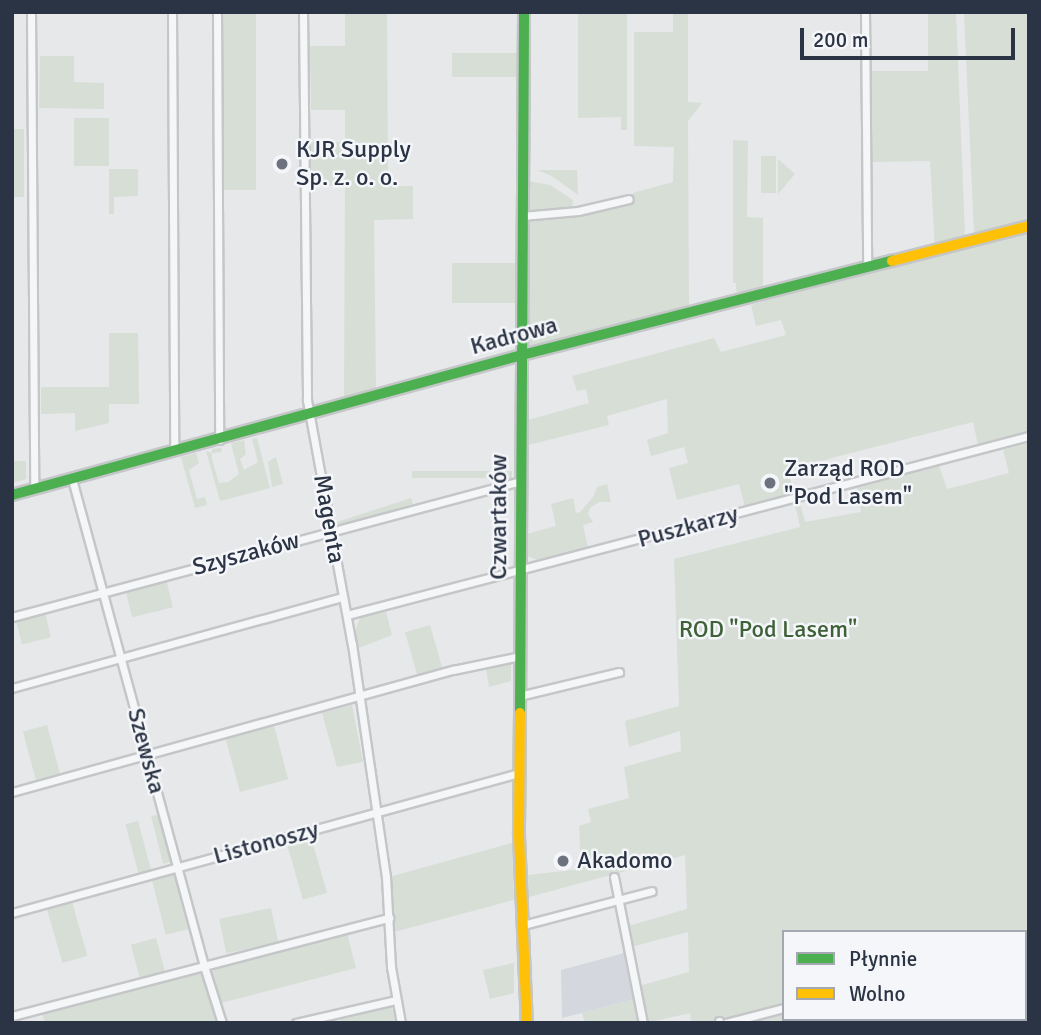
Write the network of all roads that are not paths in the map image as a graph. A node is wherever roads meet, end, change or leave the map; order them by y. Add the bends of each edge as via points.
1 (31, 12) edge
2 (172, 12) edge
3 (217, 12) edge
4 (303, 12) edge
5 (524, 12) edge
6 (865, 12) edge
7 (629, 199) dead end
8 (522, 216) junction
9 (1029, 226) edge
10 (867, 266) junction
11 (522, 355) junction
12 (309, 412) junction
13 (1029, 436) edge
14 (219, 440) junction
15 (174, 451) junction
16 (72, 479) junction
17 (521, 481) junction
18 (34, 489) junction
19 (12, 495) edge
20 (331, 531) junction
21 (520, 571) junction
22 (104, 591) junction
23 (343, 597) junction
24 (346, 615) junction
25 (12, 617) edge
26 (520, 656) junction
27 (122, 658) junction
28 (619, 672) dead end
29 (12, 688) edge
30 (519, 695) junction
31 (358, 696) junction
32 (148, 754) junction
33 (519, 773) junction
34 (12, 792) edge
35 (374, 814) junction
36 (177, 867) junction
37 (614, 877) dead end
38 (652, 891) dead end
39 (620, 899) junction
40 (12, 913) edge
41 (389, 918) junction
42 (523, 925) junction
43 (204, 966) junction
44 (396, 1000) junction
45 (782, 1008) edge
46 (12, 1016) edge
47 (722, 1022) edge
48 (222, 1023) edge
49 (296, 1023) edge
50 (401, 1023) edge
51 (527, 1023) edge
52 (643, 1023) edge

1 - 18 street
2 - 15 street
3 - 14 street
4 - 12 street, Magenta
5 - 8 street, Czwartaków
6 - 10 street
7 - 8 street via 578,211
8 - 11 street, Czwartaków
9 - 10 street, Kadrowa
10 - 11 street, Kadrowa
11 - 12 street, Kadrowa
11 - 17 street, Czwartaków
12 - 14 street, Kadrowa
12 - 20 street, Magenta
13 - 21 street, Puszkarzy
14 - 15 street, Kadrowa
15 - 16 street, Kadrowa
16 - 18 street, Kadrowa
16 - 22 street, Szewska
17 - 20 street, Szyszaków
17 - 21 street, Czwartaków
18 - 19 street, Kadrowa
20 - 22 street, Szyszaków
20 - 23 street, Magenta
21 - 24 street, Puszkarzy
21 - 26 street, Czwartaków
22 - 25 street, Szyszaków
22 - 27 street, Szewska
23 - 24 street, Magenta
23 - 27 street
24 - 31 street, Magenta
26 - 30 street, Czwartaków
26 - 31 street
27 - 29 street
27 - 32 street, Szewska
28 - 30 street
30 - 33 street, Czwartaków
31 - 32 street
31 - 35 street, Magenta
32 - 34 street
32 - 36 street, Szewska
33 - 35 street, Listonoszy
33 - 42 street, Czwartaków
35 - 36 street, Listonoszy
35 - 41 street, Magenta
36 - 40 street, Listonoszy
36 - 43 street, Szewska
37 - 39 street
38 - 39 street
39 - 42 street
39 - 52 street
41 - 43 street
41 - 44 street, Magenta
42 - 51 street, Czwartaków
43 - 46 street
43 - 48 street, Szewska
44 - 49 street
44 - 50 street, Magenta
45 - 47 street

